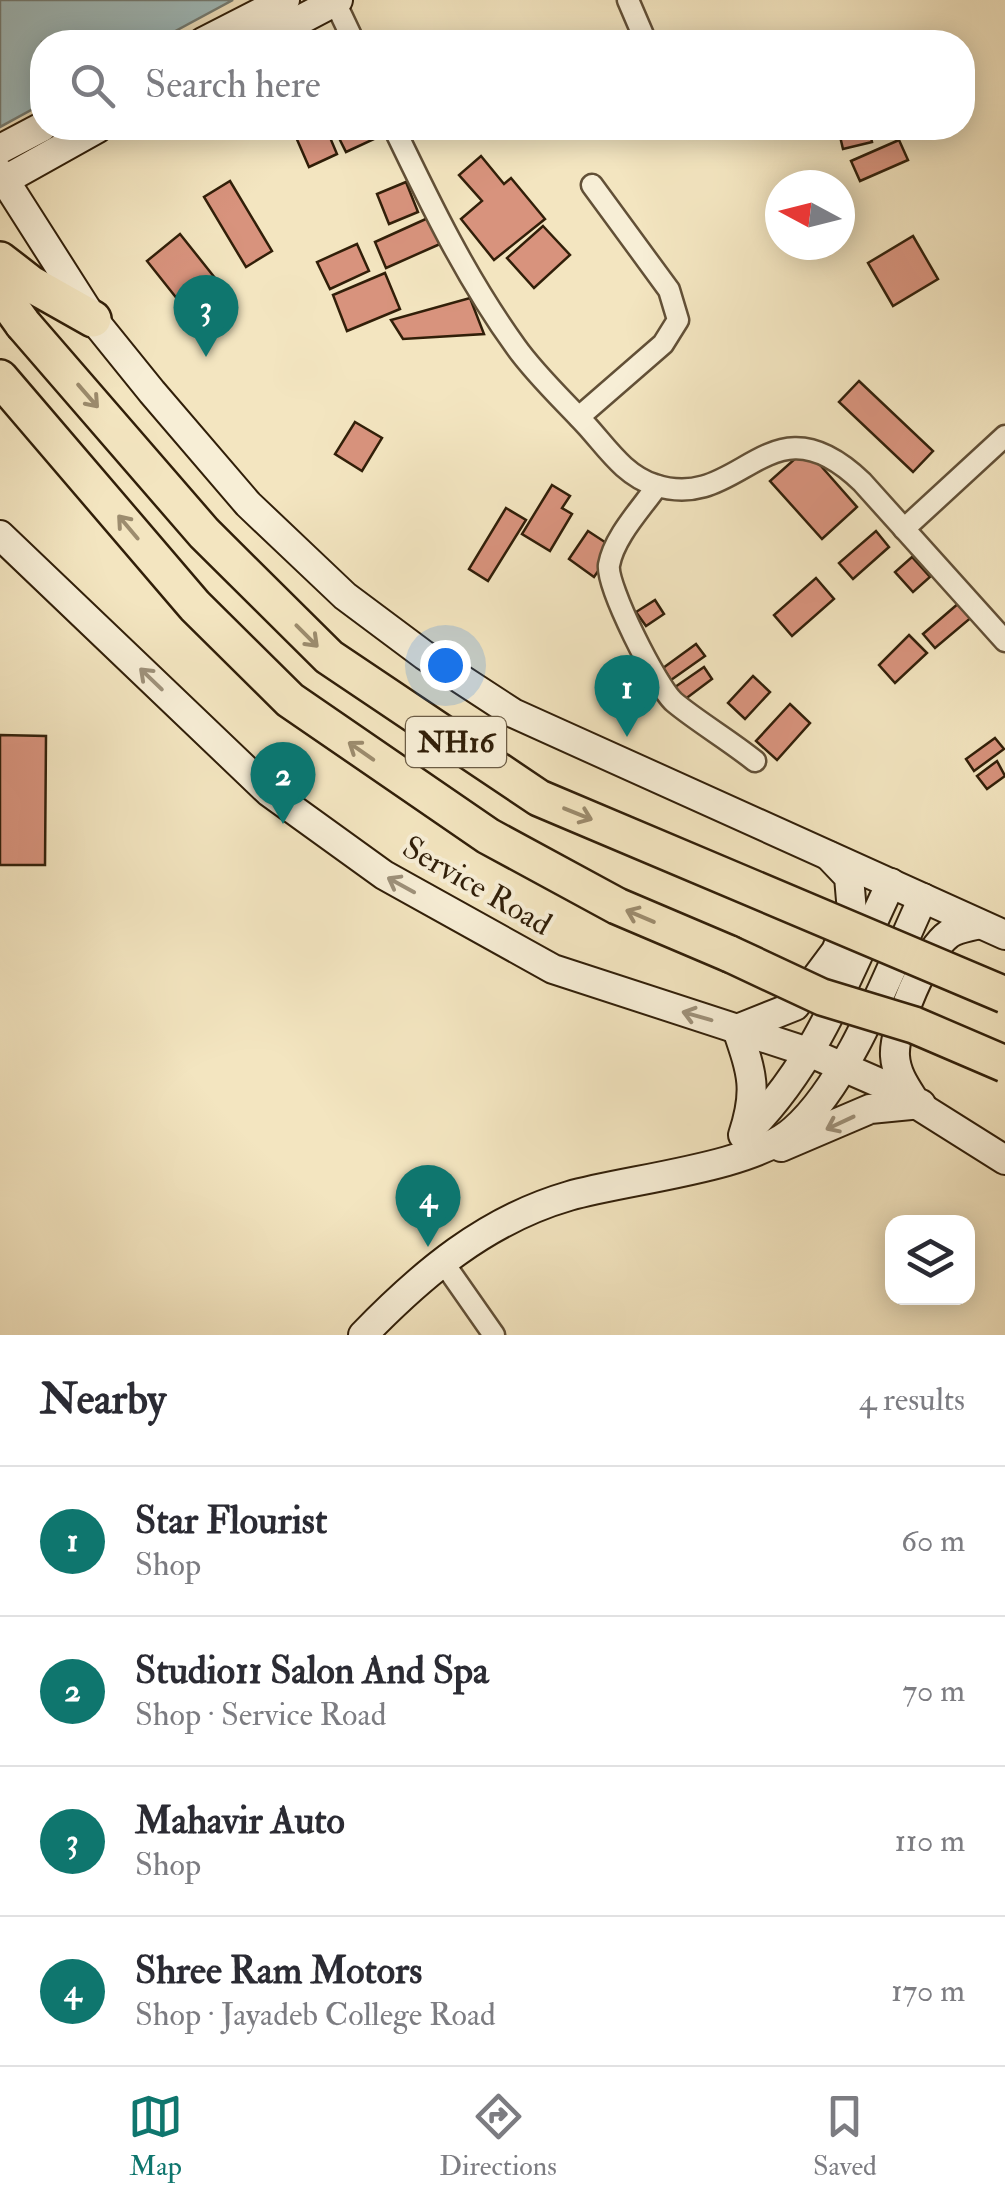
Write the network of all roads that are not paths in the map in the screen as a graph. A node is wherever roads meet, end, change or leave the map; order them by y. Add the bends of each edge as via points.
1 (285, 0) edge
2 (628, 0) edge
3 (336, 1) edge
4 (227, 30) edge
5 (281, 30) edge
6 (349, 30) edge
7 (641, 30) edge
8 (30, 133) edge
9 (74, 140) edge
10 (400, 140) edge
11 (0, 149) edge
12 (2, 176) edge
13 (592, 184) dead end
14 (0, 260) edge
15 (0, 292) edge
16 (93, 319) junction
17 (0, 378) edge
18 (579, 417) junction
19 (1005, 436) edge
20 (656, 486) junction
21 (904, 529) junction
22 (0, 535) edge
23 (1005, 641) edge
24 (755, 761) dead end
25 (825, 852) junction
26 (891, 883) junction
27 (923, 898) junction
28 (992, 930) edge
29 (1005, 995) edge
30 (736, 1029) junction
31 (811, 1053) junction
32 (1005, 1064) edge
33 (842, 1067) junction
34 (918, 1102) junction
35 (752, 1143) junction
36 (1005, 1160) edge
37 (443, 1262) junction
38 (363, 1335) edge
39 (494, 1335) edge

1 - 4 street
2 - 7 street
3 - 5 street
3 - 6 street
8 - 11 street
9 - 12 street
10 - 18 street via 483,298 518,350
12 - 16 street
13 - 18 street via 668,290 678,320 663,344
14 - 16 highway
15 -> 29 highway, NH16, bridge via 204,533 328,657 539,798
16 - 25 street via 248,504 345,596 424,656 513,713
32 -> 17 highway, NH16, bridge via 808,992 617,906 488,836 290,700 195,606
18 - 20 street via 630,473
19 - 21 street
20 - 21 street via 687,489 789,447 815,448 840,461
20 - 24 street via 609,563 614,590 672,700
21 - 23 street
30 -> 22 street, Service Road via 552,969 384,875 269,792
25 - 26 street
25 - 30 street via 849,877 852,912 836,950 796,1006
26 - 27 street
26 - 31 street
27 - 28 street
27 - 33 street
28 - 34 street via 952,931 935,946 898,1030 898,1074
30 - 31 street, Service Road
30 - 35 street via 752,1072
31 - 33 street, Service Road
31 - 35 street
33 - 34 street, Service Road
33 - 35 street via 794,1131
34 -> 35 street via 870,1109 792,1145
34 - 36 street, Service Road
35 - 37 street via 719,1160 564,1197 509,1218
37 - 38 street
37 - 39 street

